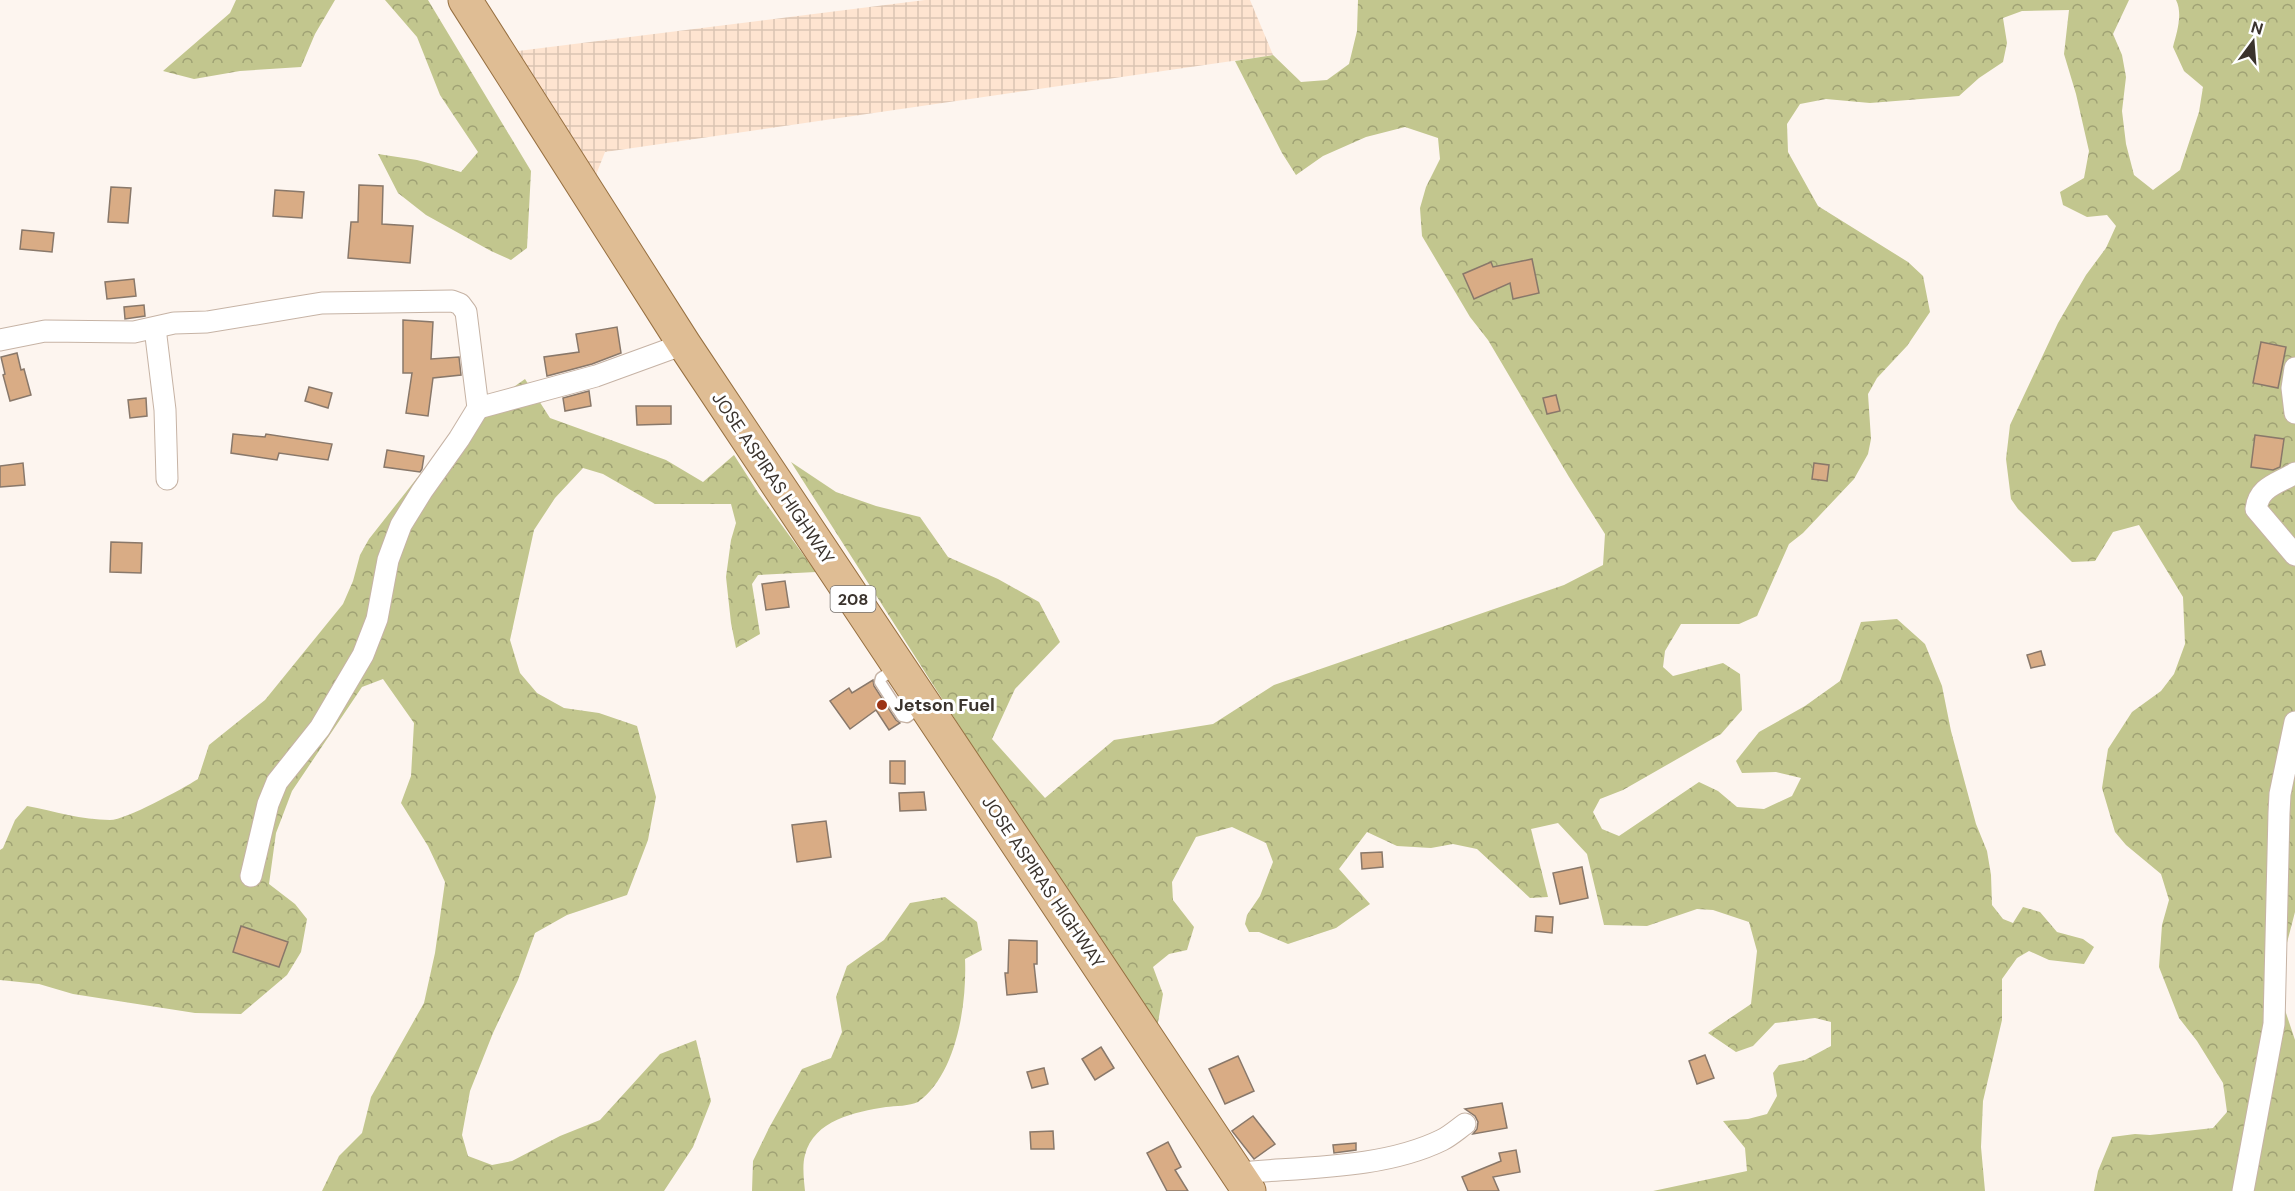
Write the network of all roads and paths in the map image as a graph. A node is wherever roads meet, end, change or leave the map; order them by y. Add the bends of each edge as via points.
1 (465, 0) edge
2 (155, 328) junction
3 (0, 340) edge
4 (684, 344) junction
5 (2295, 368) edge
6 (478, 408) junction
7 (2295, 413) edge
8 (2295, 473) edge
9 (167, 479) dead end
10 (2295, 555) edge
11 (2295, 722) edge
12 (2295, 778) edge
13 (2280, 794) junction
14 (251, 876) dead end
15 (1465, 1124) dead end
16 (1244, 1182) edge
17 (2243, 1191) edge

1 - 4 main road, JOSE ASPIRAS HIGHWAY / 208
2 - 3 street via 127,332 45,331
2 - 6 street via 322,303 455,302 467,314
2 - 9 street via 165,410
4 - 6 street via 596,376
4 - 16 main road, JOSE ASPIRAS HIGHWAY / 208
5 - 7 street
6 - 14 street via 401,525 388,560 377,619 363,656 320,728 277,782
8 - 10 street via 2268,487 2256,509
11 - 13 street
12 - 13 street
13 - 17 street via 2274,1024
15 - 16 street via 1444,1140 1400,1156

